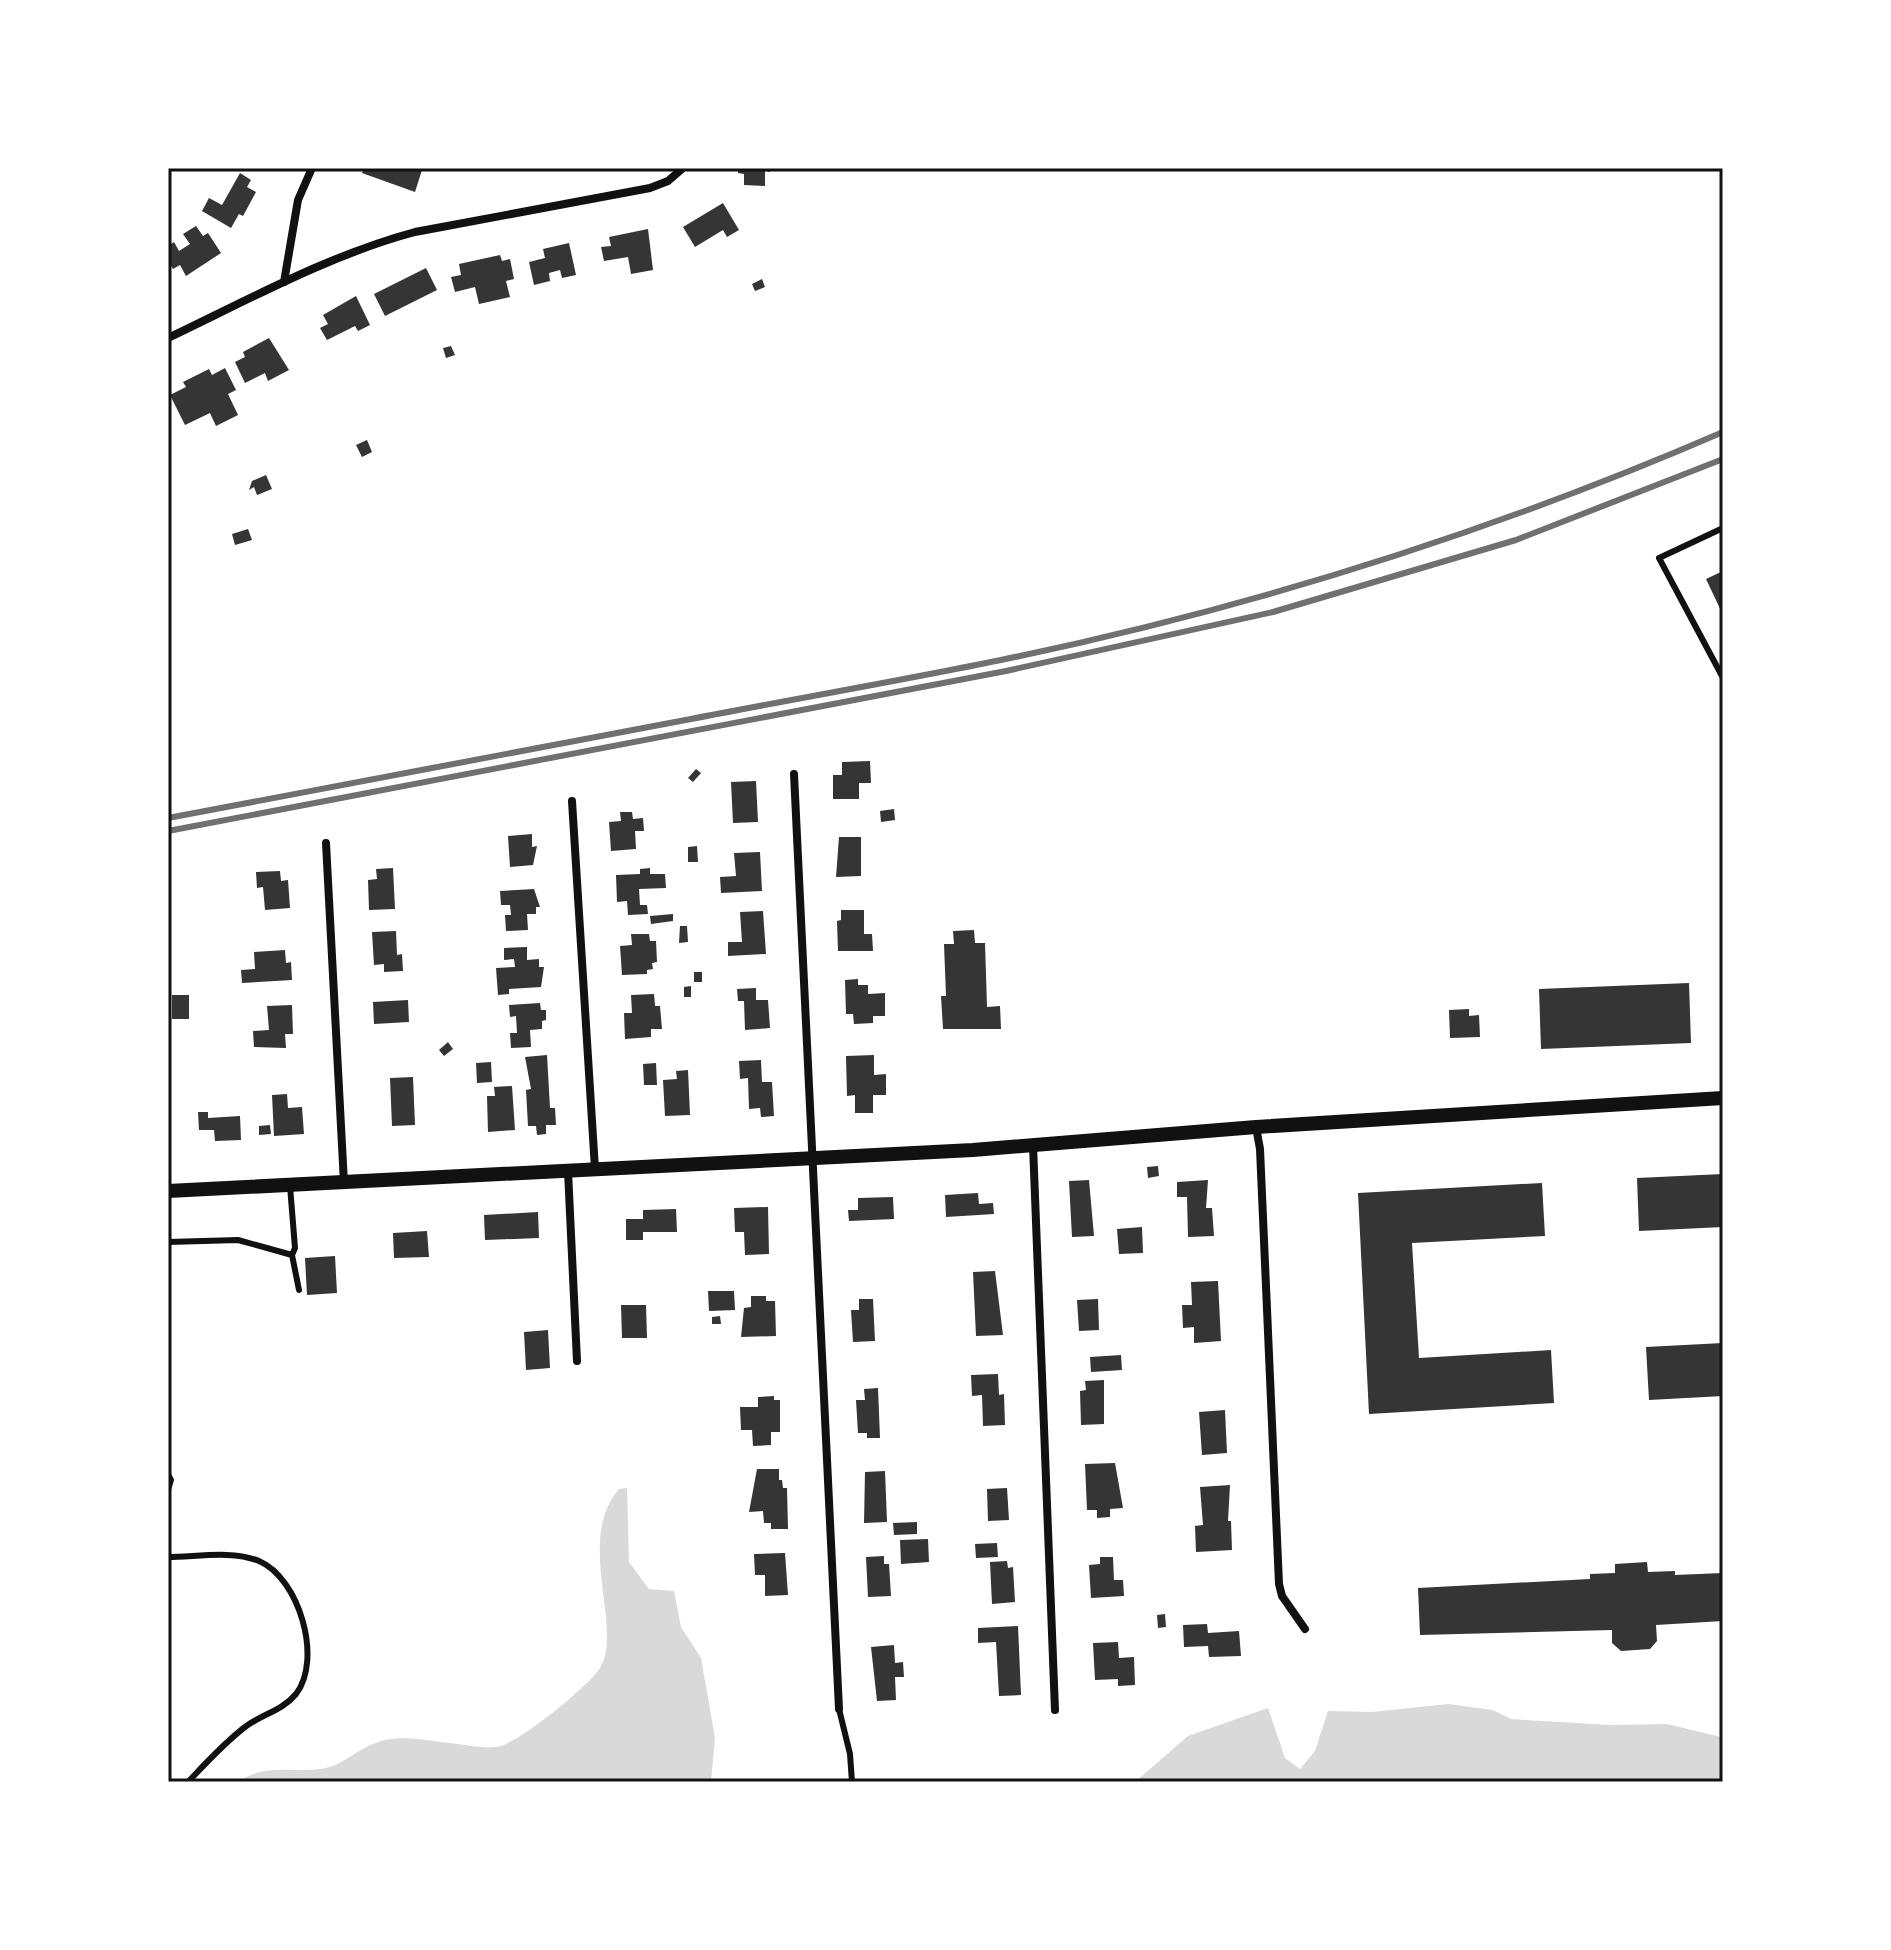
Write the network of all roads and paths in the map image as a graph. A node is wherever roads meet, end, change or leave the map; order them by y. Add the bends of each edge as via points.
1 (312, 168) edge
2 (683, 168) edge
3 (284, 282) junction
4 (168, 338) edge
5 (1723, 528) edge
6 (1722, 676) edge
7 (794, 774) dead end
8 (572, 801) dead end
9 (326, 843) dead end
10 (1723, 1098) edge
11 (1256, 1127) junction
12 (1033, 1144) junction
13 (812, 1159) junction
14 (595, 1169) junction
15 (568, 1171) junction
16 (344, 1183) junction
17 (289, 1185) junction
18 (168, 1191) edge
19 (168, 1242) edge
20 (292, 1255) junction
21 (299, 1290) dead end
22 (577, 1361) dead end
23 (168, 1474) edge
24 (170, 1488) edge
25 (168, 1557) edge
26 (1305, 1629) dead end
27 (839, 1709) joint
28 (1055, 1710) dead end
29 (188, 1782) edge
30 (852, 1782) edge

1 - 3 street via 298,200
2 - 3 street via 650,188 398,237
3 - 4 street
5 - 6 lane via 1659,558
7 - 13 street
8 - 14 street
9 - 16 street
10 - 11 street
11 - 12 street
11 - 26 street via 1279,1584
12 - 13 street
12 - 28 street
13 - 14 street
13 - 27 street
14 - 15 street
15 - 16 street
15 - 22 street
16 - 17 street
17 - 18 street
17 - 20 lane
19 - 20 lane via 238,1240
20 - 21 lane
23 - 24 lane
25 - 29 lane via 239,1556 261,1562 299,1604 307,1637 305,1671 287,1705 249,1724
27 - 30 lane

